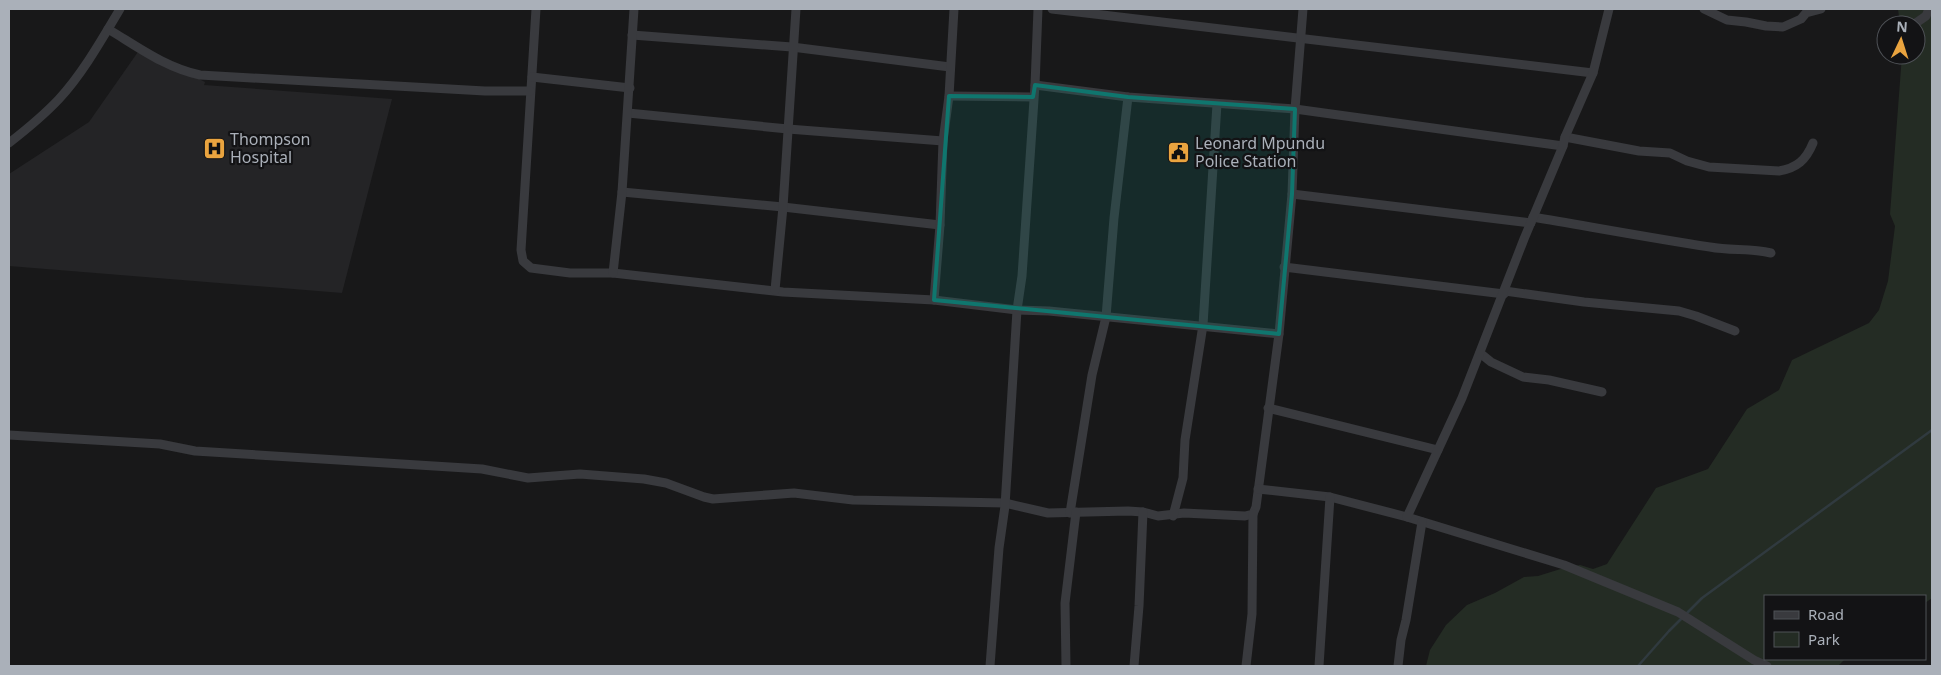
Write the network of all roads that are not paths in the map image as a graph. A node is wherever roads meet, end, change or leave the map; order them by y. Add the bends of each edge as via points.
1 (120, 9) edge
2 (536, 9) edge
3 (634, 9) edge
4 (796, 9) edge
5 (954, 9) edge
6 (1038, 9) edge
7 (1052, 9) edge
8 (1303, 9) edge
9 (1609, 9) edge
10 (1704, 9) edge
11 (1821, 9) edge
12 (108, 29) junction
13 (632, 35) junction
14 (1299, 37) junction
15 (792, 47) junction
16 (950, 68) junction
17 (1593, 73) junction
18 (532, 77) junction
19 (1035, 85) junction
20 (630, 88) junction
21 (530, 91) junction
22 (949, 96) junction
23 (1033, 97) junction
24 (1128, 97) junction
25 (1218, 104) junction
26 (1295, 109) junction
27 (628, 113) junction
28 (788, 129) junction
29 (943, 140) junction
30 (1564, 142) junction
31 (9, 143) edge
32 (1813, 143) dead end
33 (622, 192) junction
34 (1292, 194) junction
35 (783, 207) junction
36 (1532, 220) junction
37 (940, 225) junction
38 (1771, 253) dead end
39 (1284, 267) junction
40 (612, 273) junction
41 (775, 290) junction
42 (1504, 292) junction
43 (934, 300) junction
44 (1017, 310) junction
45 (1106, 318) junction
46 (1204, 325) junction
47 (1735, 331) dead end
48 (1278, 334) junction
49 (1480, 354) junction
50 (1602, 392) dead end
51 (1268, 408) junction
52 (9, 435) edge
53 (1438, 450) junction
54 (1258, 489) junction
55 (1330, 497) junction
56 (1006, 503) junction
57 (1073, 512) junction
58 (1143, 512) junction
59 (1253, 514) junction
60 (1173, 516) junction
61 (1407, 517) junction
62 (1422, 522) junction
63 (990, 666) edge
64 (1066, 666) edge
65 (1134, 666) edge
66 (1246, 666) edge
67 (1319, 666) edge
68 (1398, 666) edge
69 (1767, 666) edge

1 - 12 street
2 - 18 street
3 - 13 street
4 - 15 street
5 - 16 street
6 - 19 street
7 - 14 street
8 - 14 street
9 - 17 street
10 - 11 street via 1727,20 1783,27 1801,19 1806,13
12 - 21 street via 168,65 200,75
12 - 31 street via 60,98
13 - 15 street
13 - 20 street
14 - 17 street
14 - 26 street
15 - 16 street
15 - 28 street
16 - 22 street
17 - 30 street
18 - 20 street
18 - 21 street
19 - 23 street
19 - 24 street
20 - 27 street
21 - 40 street via 523,261 531,268
22 - 23 street
22 - 29 street
23 - 44 street
24 - 25 street
24 - 45 street
25 - 26 street
25 - 46 street
26 - 30 street
26 - 34 street
27 - 28 street
27 - 33 street
28 - 29 street
28 - 35 street
29 - 37 street
30 - 32 street via 1670,153 1709,167 1779,171 1803,162
30 - 36 street
33 - 35 street
33 - 40 street
34 - 36 street
34 - 39 street
35 - 37 street
35 - 41 street
36 - 38 street via 1732,251 1750,249
36 - 42 street
37 - 43 street
39 - 42 street
39 - 48 street
40 - 41 street
41 - 43 street
42 - 47 street via 1679,311
42 - 49 street
43 - 44 street
44 - 45 street via 1049,310
44 - 56 street
45 - 46 street
45 - 57 street via 1092,375
46 - 48 street
46 - 60 street via 1185,440 1183,478
48 - 51 street
49 - 50 street via 1523,376
49 - 53 street
51 - 53 street
51 - 54 street
52 - 56 street via 160,444 195,451 482,469 528,478 580,474 644,479 713,498 794,493 852,500
53 - 61 street
54 - 55 street
54 - 59 street
55 - 61 street
55 - 67 street
56 - 57 street via 1048,513
56 - 63 street via 999,548
57 - 58 street
57 - 64 street via 1065,602
58 - 60 street
58 - 65 street
59 - 60 street via 1184,513
59 - 66 street via 1252,614
61 - 62 street
62 - 68 street
62 - 69 street via 1564,565 1678,612

